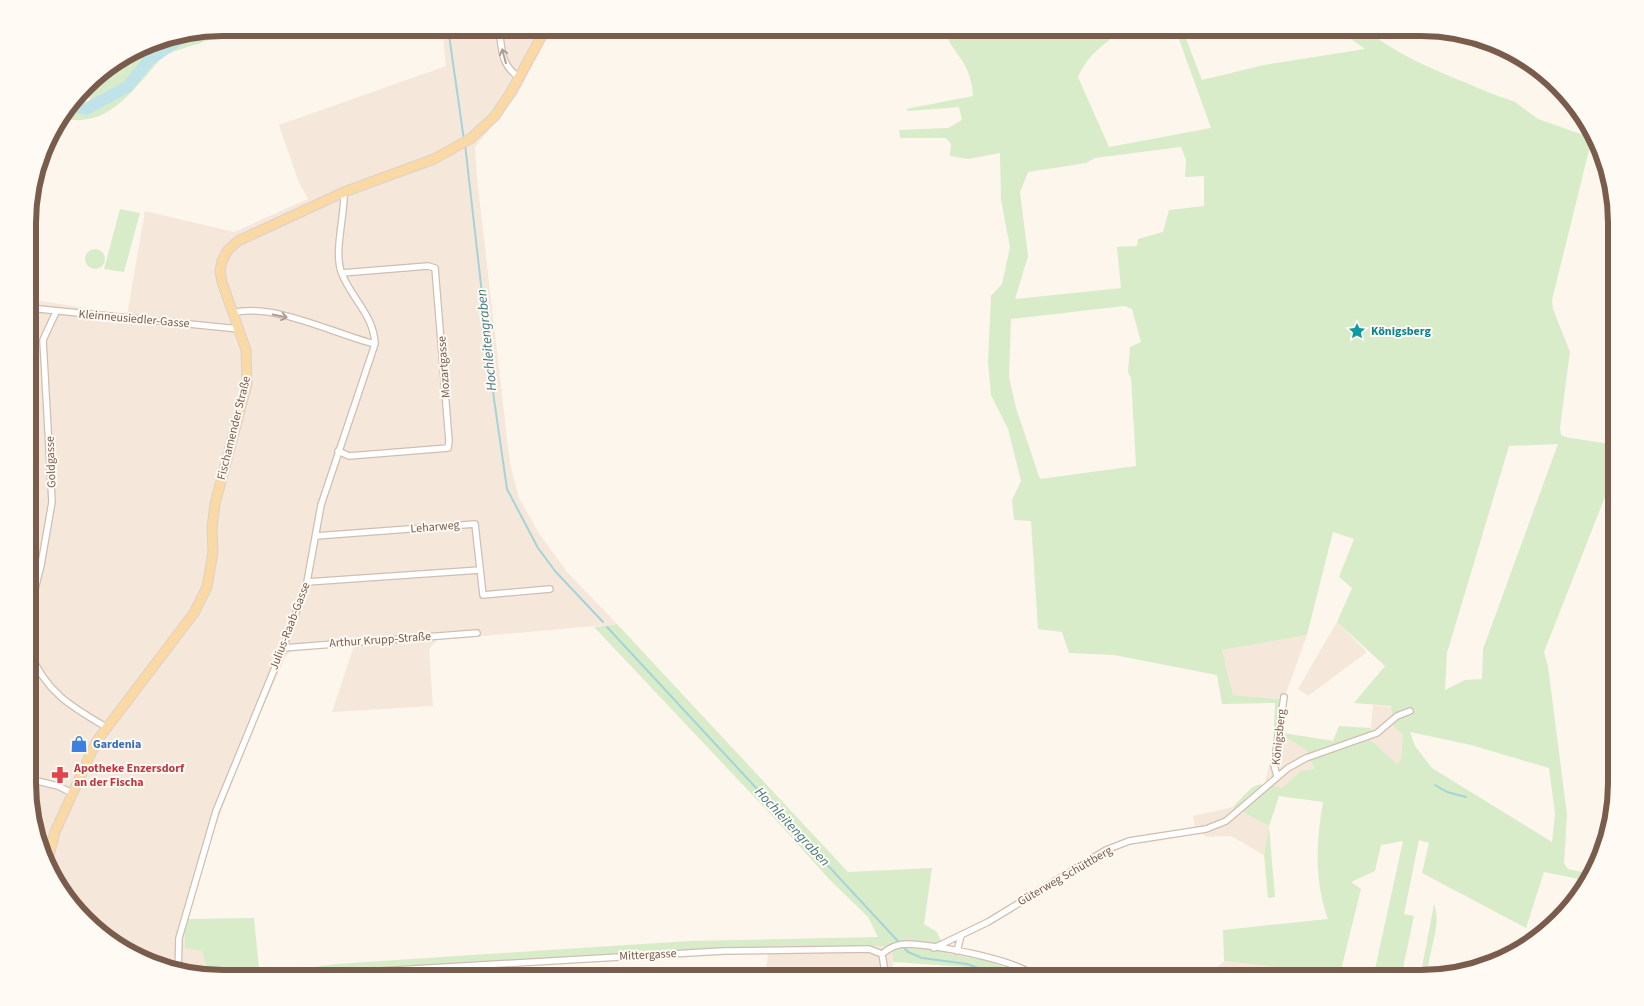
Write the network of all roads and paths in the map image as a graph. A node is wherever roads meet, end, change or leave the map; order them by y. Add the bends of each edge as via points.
1 (499, 36) edge
2 (542, 36) edge
3 (520, 78) junction
4 (344, 192) junction
5 (342, 274) junction
6 (36, 309) edge
7 (56, 312) junction
8 (232, 313) junction
9 (239, 329) junction
10 (375, 344) junction
11 (338, 451) junction
12 (316, 536) junction
13 (480, 570) junction
14 (307, 582) junction
15 (36, 587) edge
16 (550, 589) dead end
17 (477, 633) dead end
18 (283, 648) junction
19 (36, 666) edge
20 (1284, 697) dead end
21 (1410, 711) dead end
22 (106, 727) junction
23 (1277, 776) junction
24 (36, 781) edge
25 (72, 793) junction
26 (50, 853) edge
27 (961, 936) junction
28 (934, 948) junction
29 (957, 951) junction
30 (882, 954) junction
31 (178, 964) edge
32 (396, 970) edge
33 (885, 970) edge
34 (1018, 970) edge

3 -> 1 street via 509,71
2 - 3 main road, Fischamender Straße
3 - 4 main road, Fischamender Straße via 495,116 464,144 434,160
4 - 5 street via 339,257
4 - 8 main road, Fischamender Straße via 251,234 228,250 220,271
5 - 10 street via 370,321
5 - 11 street, Mozartgasse via 435,268 449,441 448,448 432,450 348,456
6 - 7 street, Kleinneusiedler-Gasse
7 - 9 street, Kleinneusiedler-Gasse
7 - 15 street, Goldgasse via 43,340 52,502
8 - 9 main road, Fischamender Straße
8 -> 10 street via 252,310 302,320
9 - 22 main road, Fischamender Straße via 246,350 248,384 215,504 213,552 207,587 194,613
10 - 11 street, Julius-Raab-Gasse
11 - 12 street, Julius-Raab-Gasse via 321,506
12 - 13 street, Leharweg via 475,524
12 - 14 street, Julius-Raab-Gasse
13 - 14 street
13 - 16 street, Leharweg via 483,595
14 - 18 street, Julius-Raab-Gasse
17 - 18 street, Arthur Krupp-Straße
18 - 31 street, Julius-Raab-Gasse via 216,811 179,938
19 - 22 street via 53,691
20 - 23 street, Königsberg via 1274,765
21 - 23 street, Güterweg Schüttberg via 1397,716 1377,733 1306,758
22 - 25 main road, Fischamender Straße
23 - 27 street, Güterweg Schüttberg via 1226,821 1206,829 1129,841 1106,850
24 - 25 street
25 - 26 main road, Fischamender Straße
27 - 28 street, Güterweg Schüttberg
27 - 29 street
28 - 29 street
28 - 30 street via 906,944
29 - 34 street via 980,955
30 - 32 street, Mittergasse via 869,949 822,948 723,951
30 - 33 street

